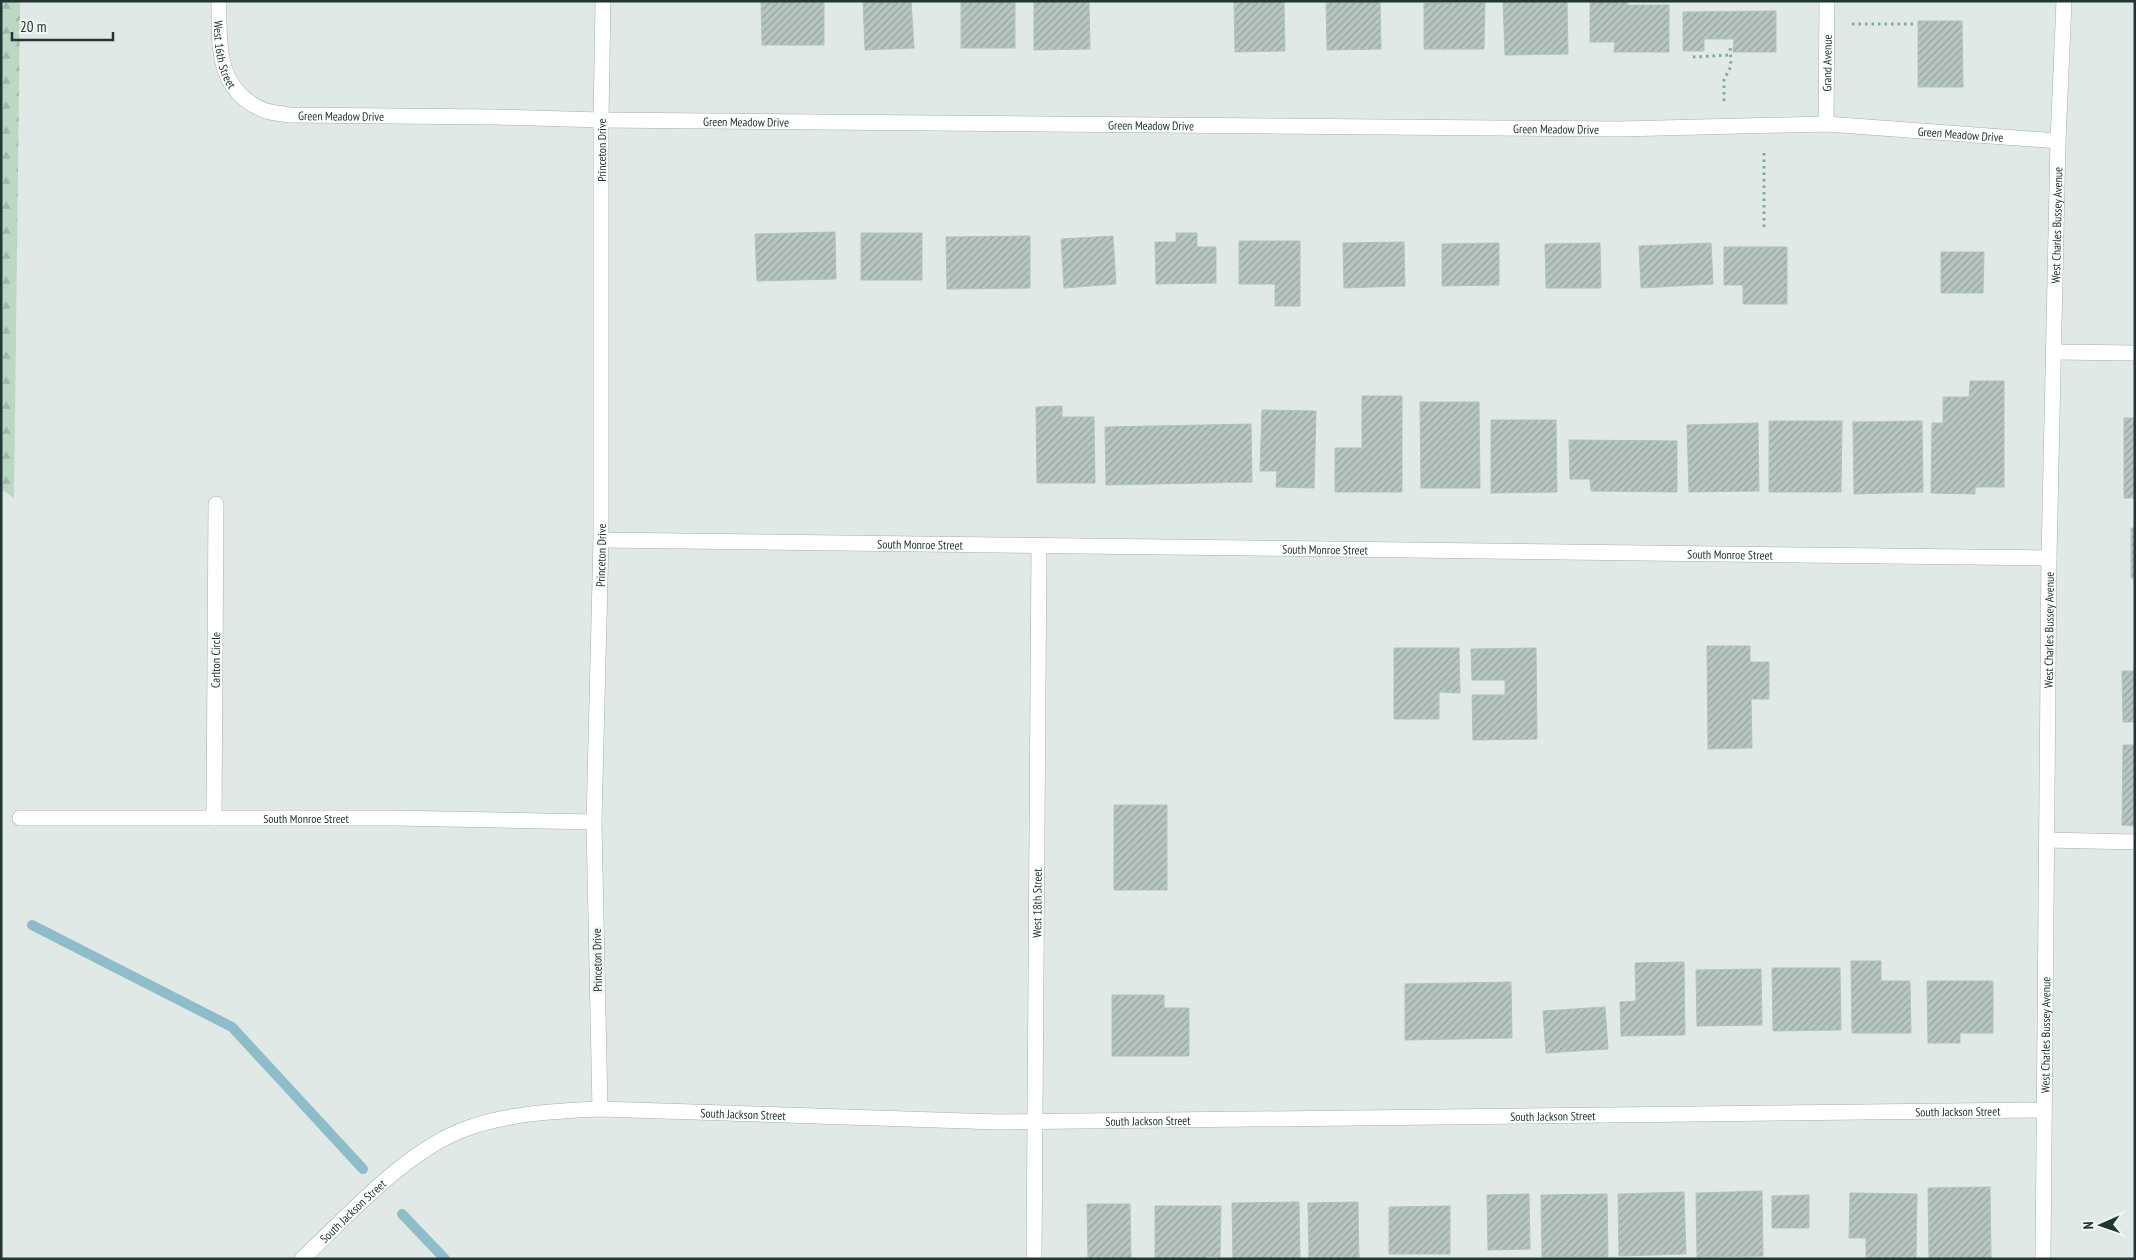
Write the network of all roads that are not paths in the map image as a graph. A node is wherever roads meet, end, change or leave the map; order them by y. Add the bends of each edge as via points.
1 (219, 1) edge
2 (603, 1) edge
3 (1826, 1) edge
4 (2064, 1) edge
5 (246, 100) joint
6 (601, 120) junction
7 (1826, 124) junction
8 (2058, 141) junction
9 (2054, 352) junction
10 (2135, 353) edge
11 (216, 504) dead end
12 (601, 540) junction
13 (1039, 546) junction
14 (2049, 558) junction
15 (20, 818) dead end
16 (214, 818) junction
17 (594, 822) junction
18 (2046, 840) junction
19 (2135, 842) edge
20 (600, 1109) junction
21 (2043, 1110) junction
22 (1035, 1121) junction
23 (302, 1259) edge
24 (1034, 1259) edge
25 (2043, 1259) edge

1 - 5 street, West 16th Street via 219,50 225,73
2 - 6 street, Princeton Drive
3 - 7 street, Grand Avenue
4 - 8 street, West Charles Bussey Avenue
5 - 6 street, Green Meadow Drive via 267,111 290,115
6 - 7 street, Green Meadow Drive via 1610,129
6 - 12 street, Princeton Drive
7 - 8 street, Green Meadow Drive
8 - 9 street, West Charles Bussey Avenue
9 - 10 street
9 - 14 street, West Charles Bussey Avenue
11 - 16 street, Carlton Circle
12 - 13 street, South Monroe Street
12 - 17 street, Princeton Drive
13 - 14 street, South Monroe Street
13 - 22 street, West 18th Street
14 - 18 street, West Charles Bussey Avenue
15 - 16 street, South Monroe Street
16 - 17 street, South Monroe Street
17 - 20 street, Princeton Drive
18 - 19 street
18 - 21 street, West Charles Bussey Avenue
20 - 22 street, South Jackson Street
20 - 23 street, South Jackson Street via 548,1111 502,1118 467,1128 434,1144 393,1174
21 - 22 street, South Jackson Street
21 - 25 street, West Charles Bussey Avenue
22 - 24 street, West 18th Street

